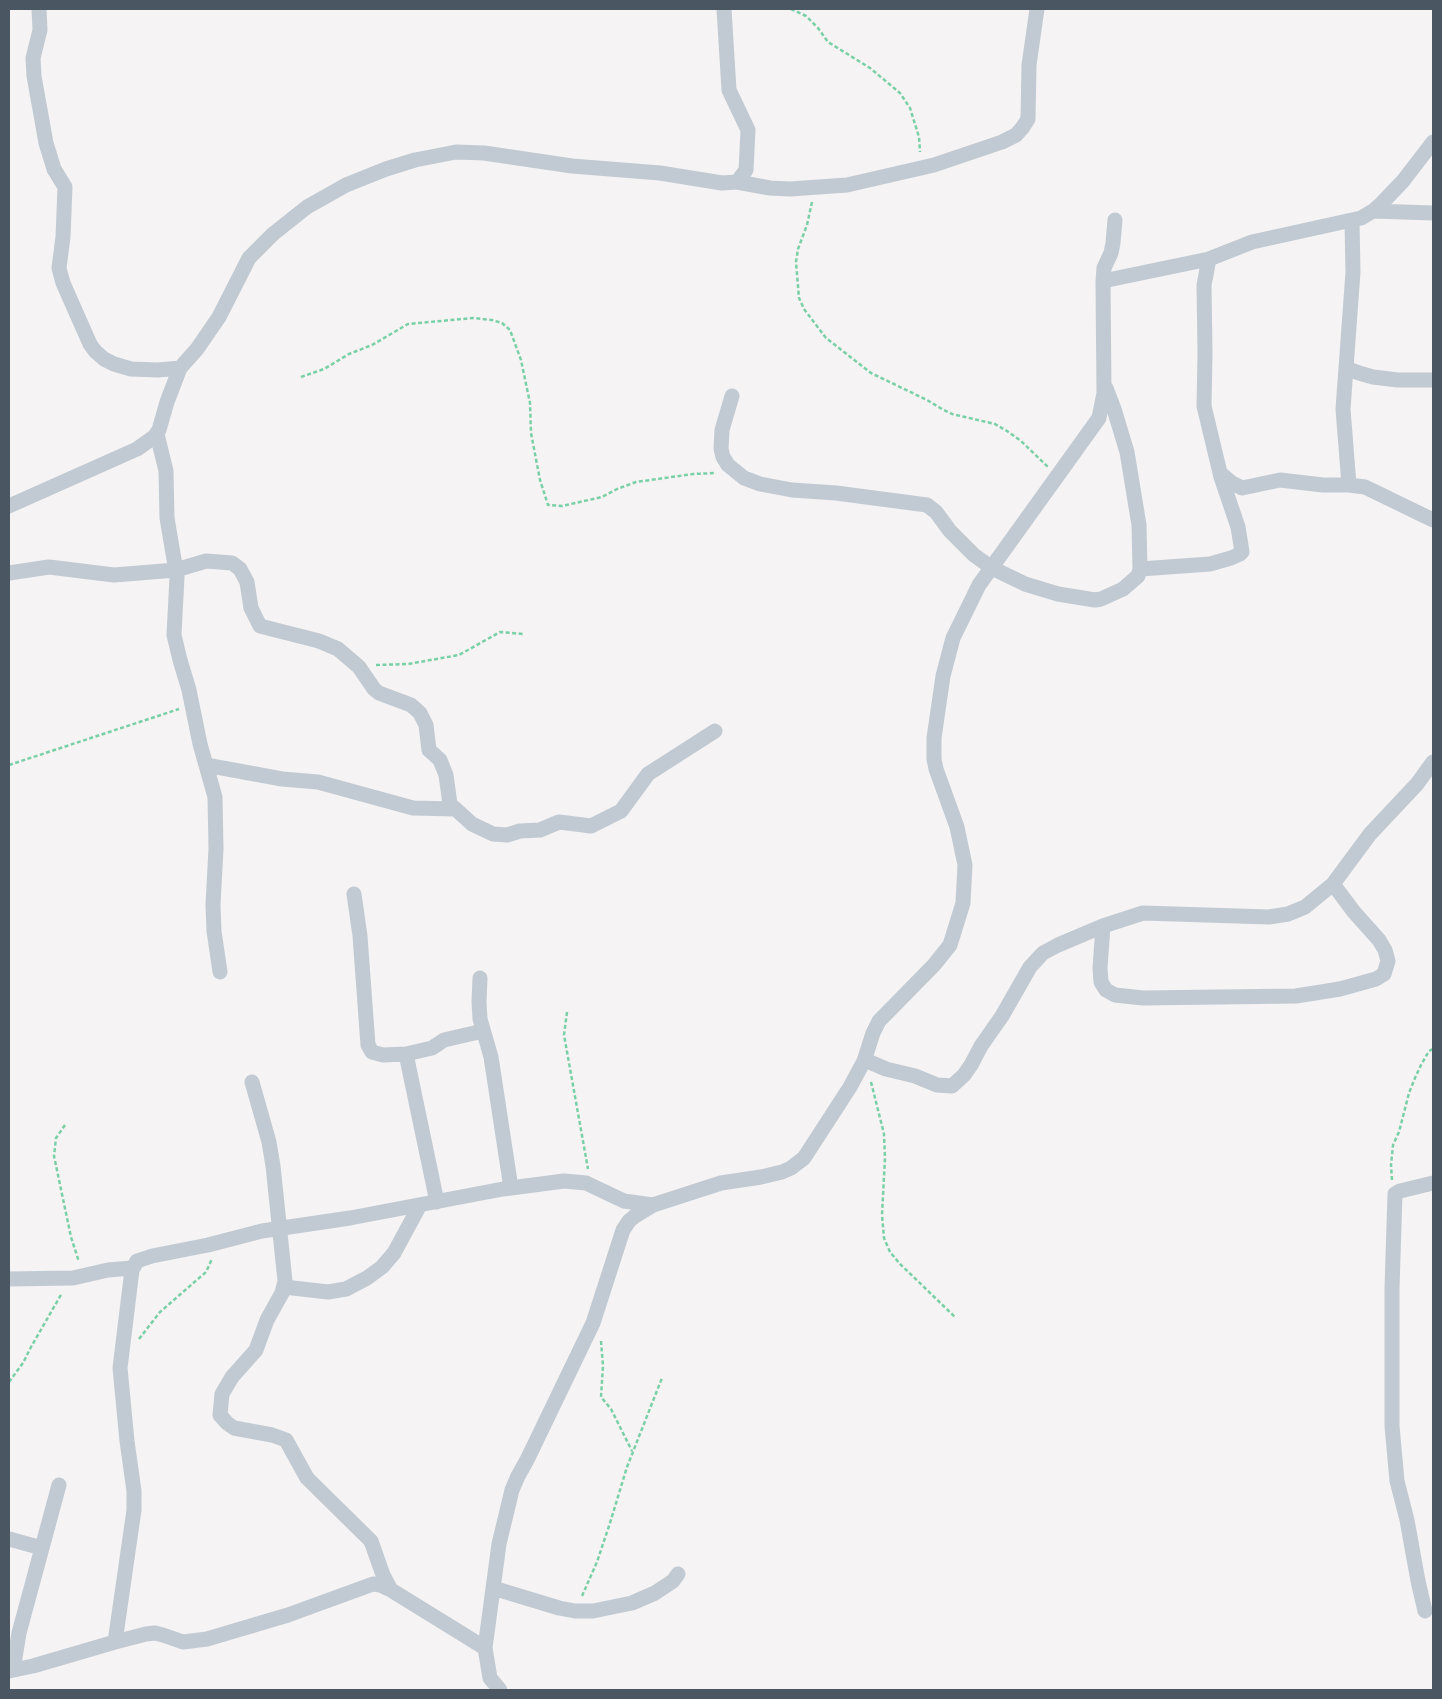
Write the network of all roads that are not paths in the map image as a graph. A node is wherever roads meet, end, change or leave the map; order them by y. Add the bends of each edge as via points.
1 (39, 9) edge
2 (724, 9) edge
3 (1037, 9) edge
4 (1433, 142) edge
5 (737, 182) junction
6 (1373, 211) junction
7 (1433, 213) edge
8 (1115, 220) dead end
9 (1352, 220) junction
10 (1209, 259) junction
11 (1103, 281) junction
12 (180, 368) junction
13 (1346, 368) junction
14 (1433, 380) edge
15 (1104, 385) junction
16 (732, 396) dead end
17 (157, 434) junction
18 (1220, 473) junction
19 (1349, 485) junction
20 (9, 506) edge
21 (1433, 520) edge
22 (992, 568) junction
23 (1140, 569) junction
24 (176, 570) junction
25 (9, 573) edge
26 (715, 731) dead end
27 (1433, 762) edge
28 (206, 765) junction
29 (454, 809) junction
30 (1333, 884) junction
31 (354, 894) dead end
32 (1102, 926) junction
33 (220, 972) dead end
34 (480, 978) dead end
35 (483, 1031) junction
36 (406, 1054) junction
37 (864, 1061) junction
38 (252, 1082) dead end
39 (1433, 1183) edge
40 (511, 1188) junction
41 (437, 1202) junction
42 (420, 1205) junction
43 (653, 1205) junction
44 (280, 1228) junction
45 (132, 1268) junction
46 (9, 1279) edge
47 (284, 1287) junction
48 (59, 1485) dead end
49 (9, 1539) edge
50 (42, 1548) junction
51 (678, 1574) dead end
52 (493, 1588) junction
53 (391, 1590) junction
54 (1426, 1611) dead end
55 (115, 1642) junction
56 (485, 1648) junction
57 (11, 1671) edge
58 (500, 1690) edge

1 - 12 street via 40,30 33,55 34,76 52,164 65,187 59,268 63,283 90,344 104,358 131,369
2 - 5 street via 729,90 748,130 746,170
3 - 5 street via 1029,65 1028,119 1016,135 922,168 847,185 770,188
4 - 6 street via 1403,181
5 - 12 street via 572,166 484,153 456,152 386,169 328,194 300,212 262,244 249,258 208,335
6 - 7 street
6 - 9 street
8 - 11 street
9 - 10 street via 1252,242
9 - 13 street via 1353,272
10 - 11 street
10 - 18 street via 1204,285 1204,406
11 - 15 street
12 - 17 street
13 - 14 street via 1373,377
13 - 19 street via 1343,416
15 - 22 street via 1099,418
15 - 23 street via 1127,452 1140,525
16 - 22 street via 722,430 721,449 725,461 735,472 751,482 792,490 926,506 936,512 974,555
17 - 20 street via 137,449
17 - 24 street via 166,471 166,518
18 - 19 street via 1242,488 1280,480
18 - 23 street via 1238,527 1241,554 1210,564
19 - 21 street via 1372,490
22 - 23 street via 1050,592 1095,600 1123,589 1138,576
22 - 37 street via 979,585 953,638 943,676 934,738 936,769 955,819 964,856 963,903 948,948 879,1021
24 - 25 street via 114,575 49,567
24 - 28 street via 173,632
24 - 29 street via 206,560 232,563 240,568 247,582 251,608 260,626 319,641 338,650 379,693 410,705 424,718 429,750 444,767 450,804
26 - 29 street via 648,774 621,811 591,826 558,822 540,830 497,835 472,824
27 - 30 street via 1370,834
28 - 29 street via 318,782 413,808
28 - 33 street via 216,811 213,905
30 - 32 street via 1305,907 1288,914 1242,917 1143,913
30 - 32 street via 1379,940 1388,961 1384,974 1376,979 1340,989 1296,996 1143,998 1115,995 1101,982
31 - 36 street via 368,1046 374,1053 383,1055
32 - 37 street via 1058,945 1037,959 956,1084 937,1085
34 - 35 street via 479,1010
35 - 36 street via 444,1040 432,1048
35 - 40 street via 491,1057
36 - 41 street
37 - 43 street via 810,1150 791,1168 722,1183
38 - 44 street via 269,1142
39 - 54 street via 1395,1194 1392,1288 1392,1426 1397,1481
40 - 41 street
40 - 43 street via 577,1181 624,1201
41 - 42 street
42 - 44 street
42 - 47 street via 394,1252 367,1278 346,1289 328,1292
43 - 52 street via 629,1221 624,1230 593,1323 512,1490 500,1537
44 - 45 street via 143,1258
44 - 47 street
45 - 46 street via 78,1277
45 - 55 street via 121,1356 121,1383 134,1503
47 - 53 street via 256,1350 222,1394 220,1415 234,1428 287,1441 307,1478 371,1541
48 - 50 street
49 - 50 street
50 - 57 street
51 - 52 street via 655,1593 632,1603 593,1611 553,1606
52 - 56 street
53 - 55 street via 369,1585 207,1640 183,1642 155,1633
53 - 56 street
55 - 57 street
56 - 58 street via 490,1678

